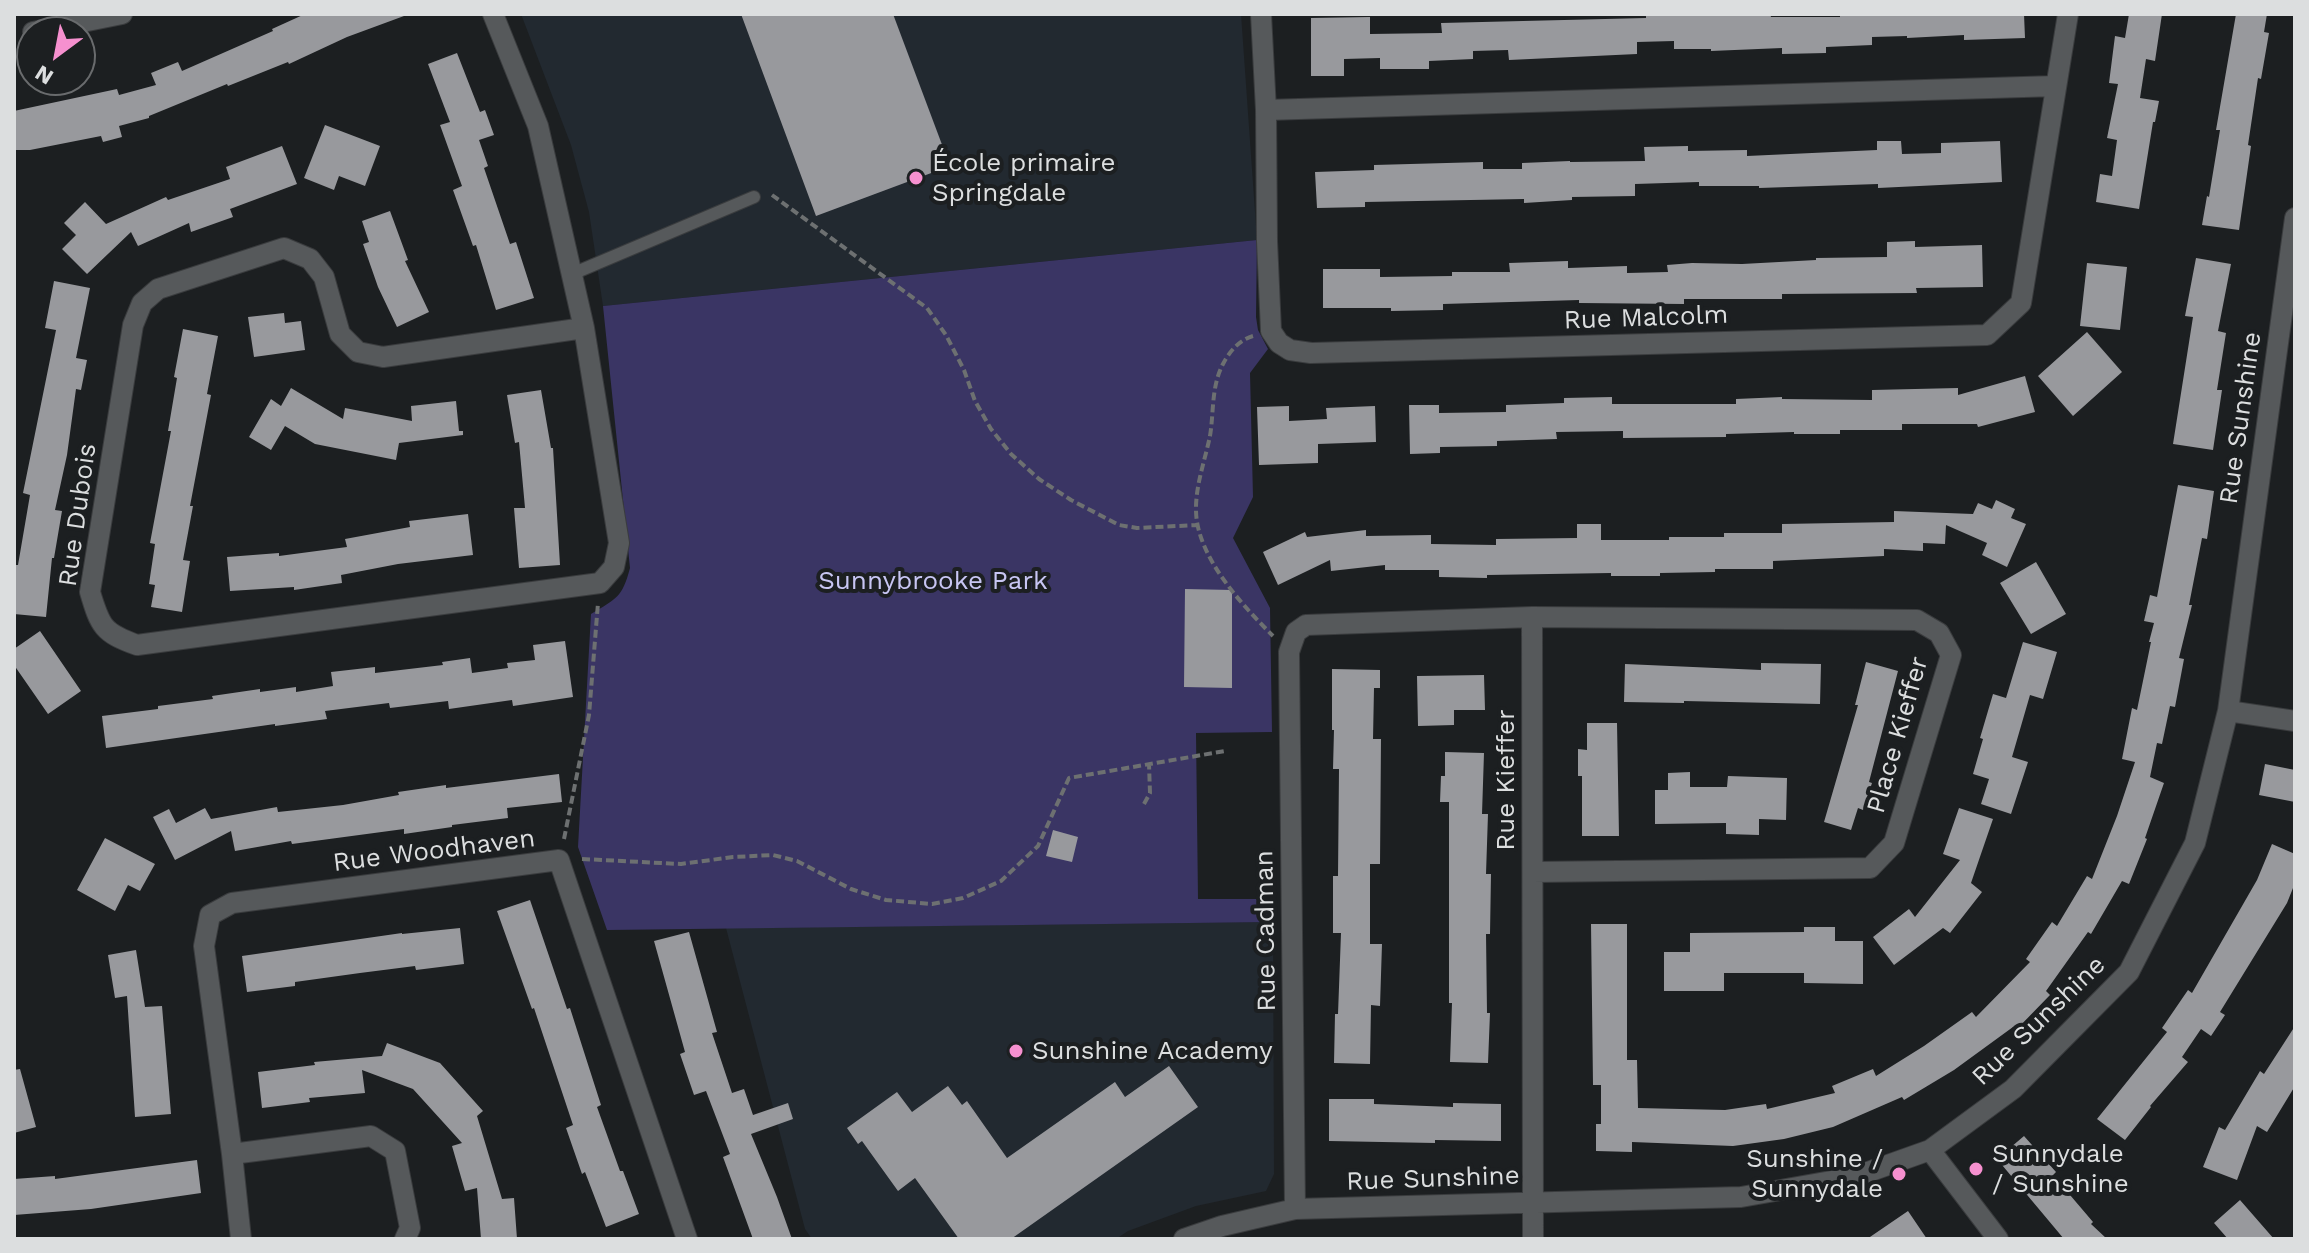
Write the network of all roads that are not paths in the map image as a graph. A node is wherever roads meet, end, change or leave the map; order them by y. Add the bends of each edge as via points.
1 (122, 14) edge
2 (493, 14) edge
3 (1261, 14) edge
4 (2068, 14) edge
5 (96, 19) edge
6 (2056, 86) junction
7 (1266, 110) junction
8 (754, 197) dead end
9 (2295, 218) edge
10 (572, 274) junction
11 (2287, 320) edge
12 (584, 328) junction
13 (1532, 617) junction
14 (2228, 711) junction
15 (2295, 721) edge
16 (1533, 872) junction
17 (1930, 1150) junction
18 (232, 1154) junction
19 (1533, 1202) junction
20 (1295, 1209) junction
21 (234, 1238) edge
22 (405, 1239) edge
23 (687, 1239) edge
24 (1184, 1239) edge
25 (1533, 1239) edge
26 (1998, 1239) edge

1 - 5 street
2 - 10 street via 538,126
3 - 7 street
4 - 6 street, Rue Malcolm
6 - 7 street
6 - 7 street, Rue Malcolm via 2021,303 1987,335 1290,350 1271,331
8 - 10 lane
9 - 11 street, Rue Sunshine
10 - 12 street
11 - 14 street, Rue Sunshine
12 - 12 street, Rue Dubois via 619,543 614,567 600,583 137,645 114,637 98,621 90,592 133,325 142,303 158,289 284,248 310,259 324,277 340,334 358,352 383,357
13 - 16 street, Rue Kieffer
13 - 16 street, Place Kieffer via 1917,620 1939,633 1951,655 1894,843 1870,868
13 - 20 street, Rue Cadman via 1306,625 1296,632 1289,652
14 - 15 street
14 - 17 street, Rue Sunshine via 2195,843 2129,972 2013,1089
16 - 19 street, Rue Kieffer
17 - 19 street, Rue Sunshine via 1854,1177 1741,1197
17 - 26 street
18 - 21 street, Rue Woodhaven
18 - 22 street via 371,1136 395,1151 410,1228
18 - 23 street, Rue Woodhaven via 204,946 210,915 232,903 559,860
19 - 20 street, Rue Sunshine
19 - 25 street, Rue Kieffer
20 - 24 street, Rue Sunshine

